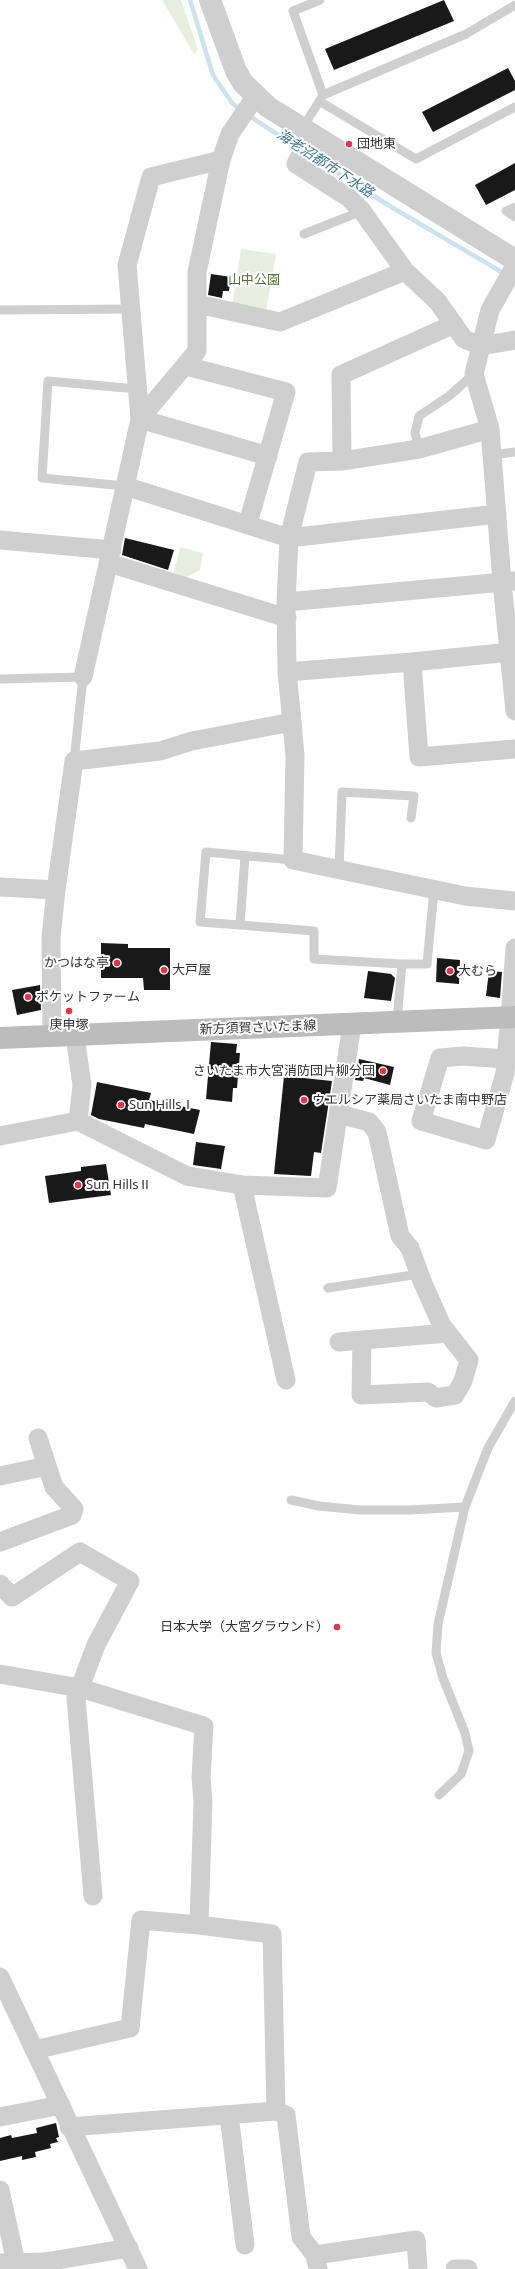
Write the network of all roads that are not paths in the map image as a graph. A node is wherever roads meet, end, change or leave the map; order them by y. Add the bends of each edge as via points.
1 (210, 0) edge
2 (320, 0) edge
3 (515, 5) edge
4 (321, 98) junction
5 (515, 107) edge
6 (247, 109) junction
7 (307, 131) junction
8 (221, 160) junction
9 (515, 206) edge
10 (362, 212) junction
11 (515, 217) edge
12 (304, 234) dead end
13 (515, 260) edge
14 (515, 266) edge
15 (405, 271) junction
16 (197, 304) junction
17 (131, 309) junction
18 (0, 310) edge
19 (454, 324) junction
20 (515, 340) edge
21 (481, 346) junction
22 (186, 366) junction
23 (474, 374) junction
24 (137, 389) junction
25 (140, 419) junction
26 (490, 429) junction
27 (419, 449) junction
28 (515, 452) edge
29 (492, 455) junction
30 (268, 456) junction
31 (342, 461) junction
32 (125, 486) junction
33 (496, 514) junction
34 (248, 523) junction
35 (289, 538) junction
36 (0, 540) edge
37 (110, 557) junction
38 (508, 581) edge
39 (286, 610) junction
40 (510, 652) junction
41 (412, 662) junction
42 (287, 672) junction
43 (83, 677) junction
44 (0, 679) edge
45 (515, 711) edge
46 (292, 722) junction
47 (515, 749) edge
48 (74, 761) junction
49 (411, 818) dead end
50 (245, 856) junction
51 (292, 860) junction
52 (339, 870) junction
53 (0, 887) edge
54 (56, 890) junction
55 (434, 890) junction
56 (515, 901) edge
57 (240, 925) junction
58 (515, 948) edge
59 (402, 964) junction
60 (512, 1018) edge
61 (397, 1022) junction
62 (352, 1024) junction
63 (75, 1036) junction
64 (52, 1037) junction
65 (0, 1038) edge
66 (506, 1059) junction
67 (339, 1114) junction
68 (78, 1121) junction
69 (0, 1136) edge
70 (242, 1186) junction
71 (419, 1274) junction
72 (328, 1288) dead end
73 (448, 1333) junction
74 (362, 1340) junction
75 (339, 1342) dead end
76 (286, 1380) dead end
77 (515, 1401) edge
78 (38, 1438) dead end
79 (47, 1466) junction
80 (0, 1476) edge
81 (291, 1500) dead end
82 (465, 1507) junction
83 (0, 1542) edge
84 (0, 1584) edge
85 (0, 1674) edge
86 (80, 1688) junction
87 (439, 1795) dead end
88 (93, 1896) dead end
89 (199, 1925) junction
90 (0, 1977) edge
91 (34, 2050) junction
92 (61, 2105) junction
93 (276, 2112) junction
94 (229, 2115) junction
95 (0, 2117) edge
96 (70, 2127) junction
97 (0, 2190) edge
98 (245, 2245) dead end
99 (129, 2248) junction
100 (317, 2262) edge
101 (8, 2263) edge
102 (45, 2266) edge
103 (138, 2269) edge
104 (418, 2269) edge
105 (455, 2269) edge
106 (468, 2269) edge

1 - 6 street via 243,83
2 - 4 lane via 293,11
3 - 4 lane via 466,34
4 - 5 lane via 416,158
4 - 7 lane
6 - 7 street via 268,108
6 - 8 street via 230,134
7 - 10 street via 296,164 349,198
7 - 13 street
8 - 16 street via 197,272
8 - 17 street via 150,177 127,265
9 - 11 lane via 506,211
10 - 12 lane
10 - 15 street
14 - 21 street via 490,310
15 - 16 street via 280,322
15 - 19 street via 438,302
16 - 22 street via 197,351
17 - 18 lane
17 - 24 street
19 - 21 street via 464,339
19 - 31 street via 341,375
20 - 21 street
21 - 23 street
22 - 25 street
22 - 30 street via 286,392
23 - 26 street
23 - 27 lane via 449,396 419,416 415,433
24 - 25 street
24 - 32 lane via 48,381 42,478
25 - 30 street
25 - 32 street
26 - 27 street
26 - 29 street
27 - 31 street
28 - 29 lane
29 - 33 street
30 - 34 street
31 - 35 street via 308,462
32 - 34 street
32 - 37 street
33 - 35 street
33 - 38 street
34 - 35 street
35 - 39 street
36 - 37 street
37 - 39 street
37 - 43 street
38 - 39 street
38 - 40 street
39 - 42 street
40 - 41 street
40 - 45 street
41 - 42 street
41 - 47 street via 419,757
42 - 46 street
43 - 44 lane
43 - 48 lane
46 - 48 street via 192,741 160,751
46 - 51 street via 296,756
48 - 54 street
49 - 52 lane via 414,796 342,792
50 - 51 lane
50 - 57 lane
50 - 57 lane via 206,852 200,922
51 - 52 street
52 - 55 street
53 - 54 street
54 - 64 street via 51,937
55 - 56 street
55 - 59 lane via 427,964
57 - 59 lane via 314,930 314,959
58 - 60 street
59 - 61 lane
60 - 61 main road, 新方須賀さいたま線
60 - 66 street
61 - 62 main road, 新方須賀さいたま線
62 - 63 main road, 新方須賀さいたま線
62 - 67 street
63 - 64 main road, 新方須賀さいたま線
63 - 68 street via 82,1085
64 - 65 main road, 新方須賀さいたま線
66 - 66 street via 463,1056 440,1058 421,1121 486,1140 505,1073
67 - 70 street via 327,1188
67 - 71 street via 369,1122 378,1132 400,1236 410,1248
68 - 69 street
68 - 70 street via 187,1176
70 - 76 street
71 - 72 lane
71 - 73 street via 442,1326
73 - 74 street
73 - 74 street via 469,1360 463,1381 455,1395 436,1398 428,1392 361,1395
74 - 75 street
77 - 82 lane via 488,1448
78 - 79 street
79 - 80 street
79 - 83 street via 54,1487 74,1508 72,1515
81 - 82 lane via 360,1510
82 - 87 lane via 438,1624 436,1652 469,1750 461,1774
84 - 86 street via 12,1597 80,1552 130,1581 96,1645
85 - 86 street
86 - 88 street via 76,1698
86 - 89 street via 204,1726
89 - 91 street via 141,1920 130,2028
89 - 93 street via 272,1934
90 - 91 street
91 - 92 street
92 - 95 street
92 - 96 street
93 - 94 street
93 - 100 street via 286,2115 301,2237
94 - 96 street
94 - 98 street
96 - 99 street
97 - 101 street
99 - 102 street
99 - 103 street
100 - 104 street via 416,2240
101 - 102 street
105 - 106 street

